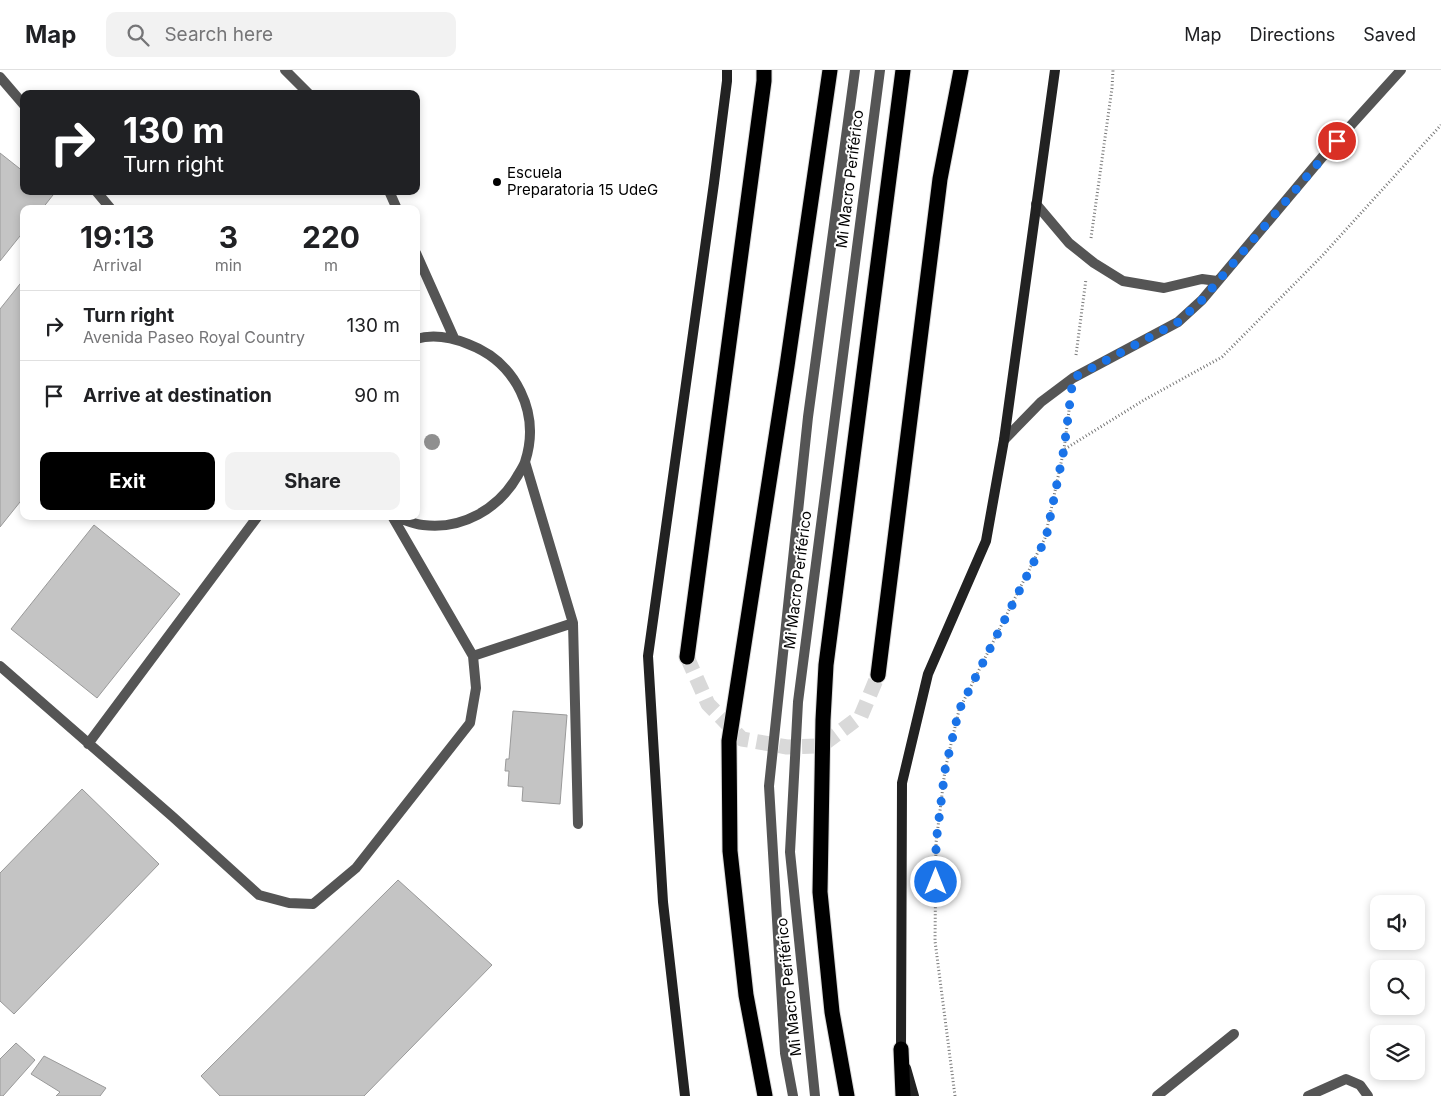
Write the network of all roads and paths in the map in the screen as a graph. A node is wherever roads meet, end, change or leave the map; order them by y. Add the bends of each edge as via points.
1 (285, 70) edge
2 (727, 70) edge
3 (764, 70) edge
4 (830, 70) edge
5 (855, 70) edge
6 (880, 70) edge
7 (903, 70) edge
8 (961, 70) edge
9 (1055, 70) edge
10 (1113, 70) edge
11 (1401, 70) edge
12 (0, 77) edge
13 (305, 90) edge
14 (20, 100) edge
15 (1441, 125) edge
16 (99, 195) edge
17 (1036, 204) junction
18 (108, 205) edge
19 (1088, 259) junction
20 (420, 262) edge
21 (1217, 281) junction
22 (420, 338) edge
23 (454, 338) junction
24 (1073, 378) junction
25 (1004, 440) junction
26 (1064, 449) junction
27 (525, 462) junction
28 (255, 520) edge
29 (395, 520) edge
30 (405, 520) edge
31 (572, 623) junction
32 (472, 656) junction
33 (687, 657) tunnel mouth
34 (0, 666) edge
35 (878, 675) tunnel mouth
36 (88, 744) junction
37 (578, 824) dead end
38 (1234, 1034) dead end
39 (901, 1049) junction
40 (685, 1096) edge
41 (765, 1096) edge
42 (793, 1096) edge
43 (815, 1096) edge
44 (847, 1096) edge
45 (903, 1096) edge
46 (914, 1096) edge
47 (955, 1096) edge
48 (1157, 1096) edge
49 (1308, 1096) edge
50 (1368, 1096) edge

1 - 13 street
2 - 40 main road via 648,656 663,902
3 - 33 highway
4 - 41 highway via 729,741 730,850 746,995
5 - 42 street, Mi Macro Periférico via 808,417 769,786 784,1053
6 - 43 street, Mi Macro Periférico via 798,702 790,852
7 - 44 highway via 826,665 823,711 820,892 832,1012
8 - 35 highway via 940,179
9 - 17 main road
10 - 19 path
11 - 21 street
12 - 14 street
15 - 26 path via 1322,256 1222,357
16 - 18 street
17 - 19 street via 1069,243
17 - 25 main road
19 - 21 street via 1123,281 1164,288 1202,279
19 - 24 path
20 - 23 street
21 - 24 street via 1178,322
22 - 23 street
23 - 27 street via 484,350 508,370 525,398 530,430
24 - 25 street via 1041,402
24 - 26 path
25 - 39 main road via 986,541 928,674 902,783
26 - 47 path via 1046,538 959,710 945,770 936,843 935,941
27 - 30 street via 509,491 485,512 446,525 422,526
27 - 31 street
28 - 36 street
29 - 32 street
31 - 32 street
31 - 37 street
32 - 36 street via 476,688 470,723 356,868 313,904 289,903 259,895
34 - 36 street
38 - 48 street
39 - 45 highway
39 - 46 main road
49 - 50 street via 1346,1079 1360,1085

